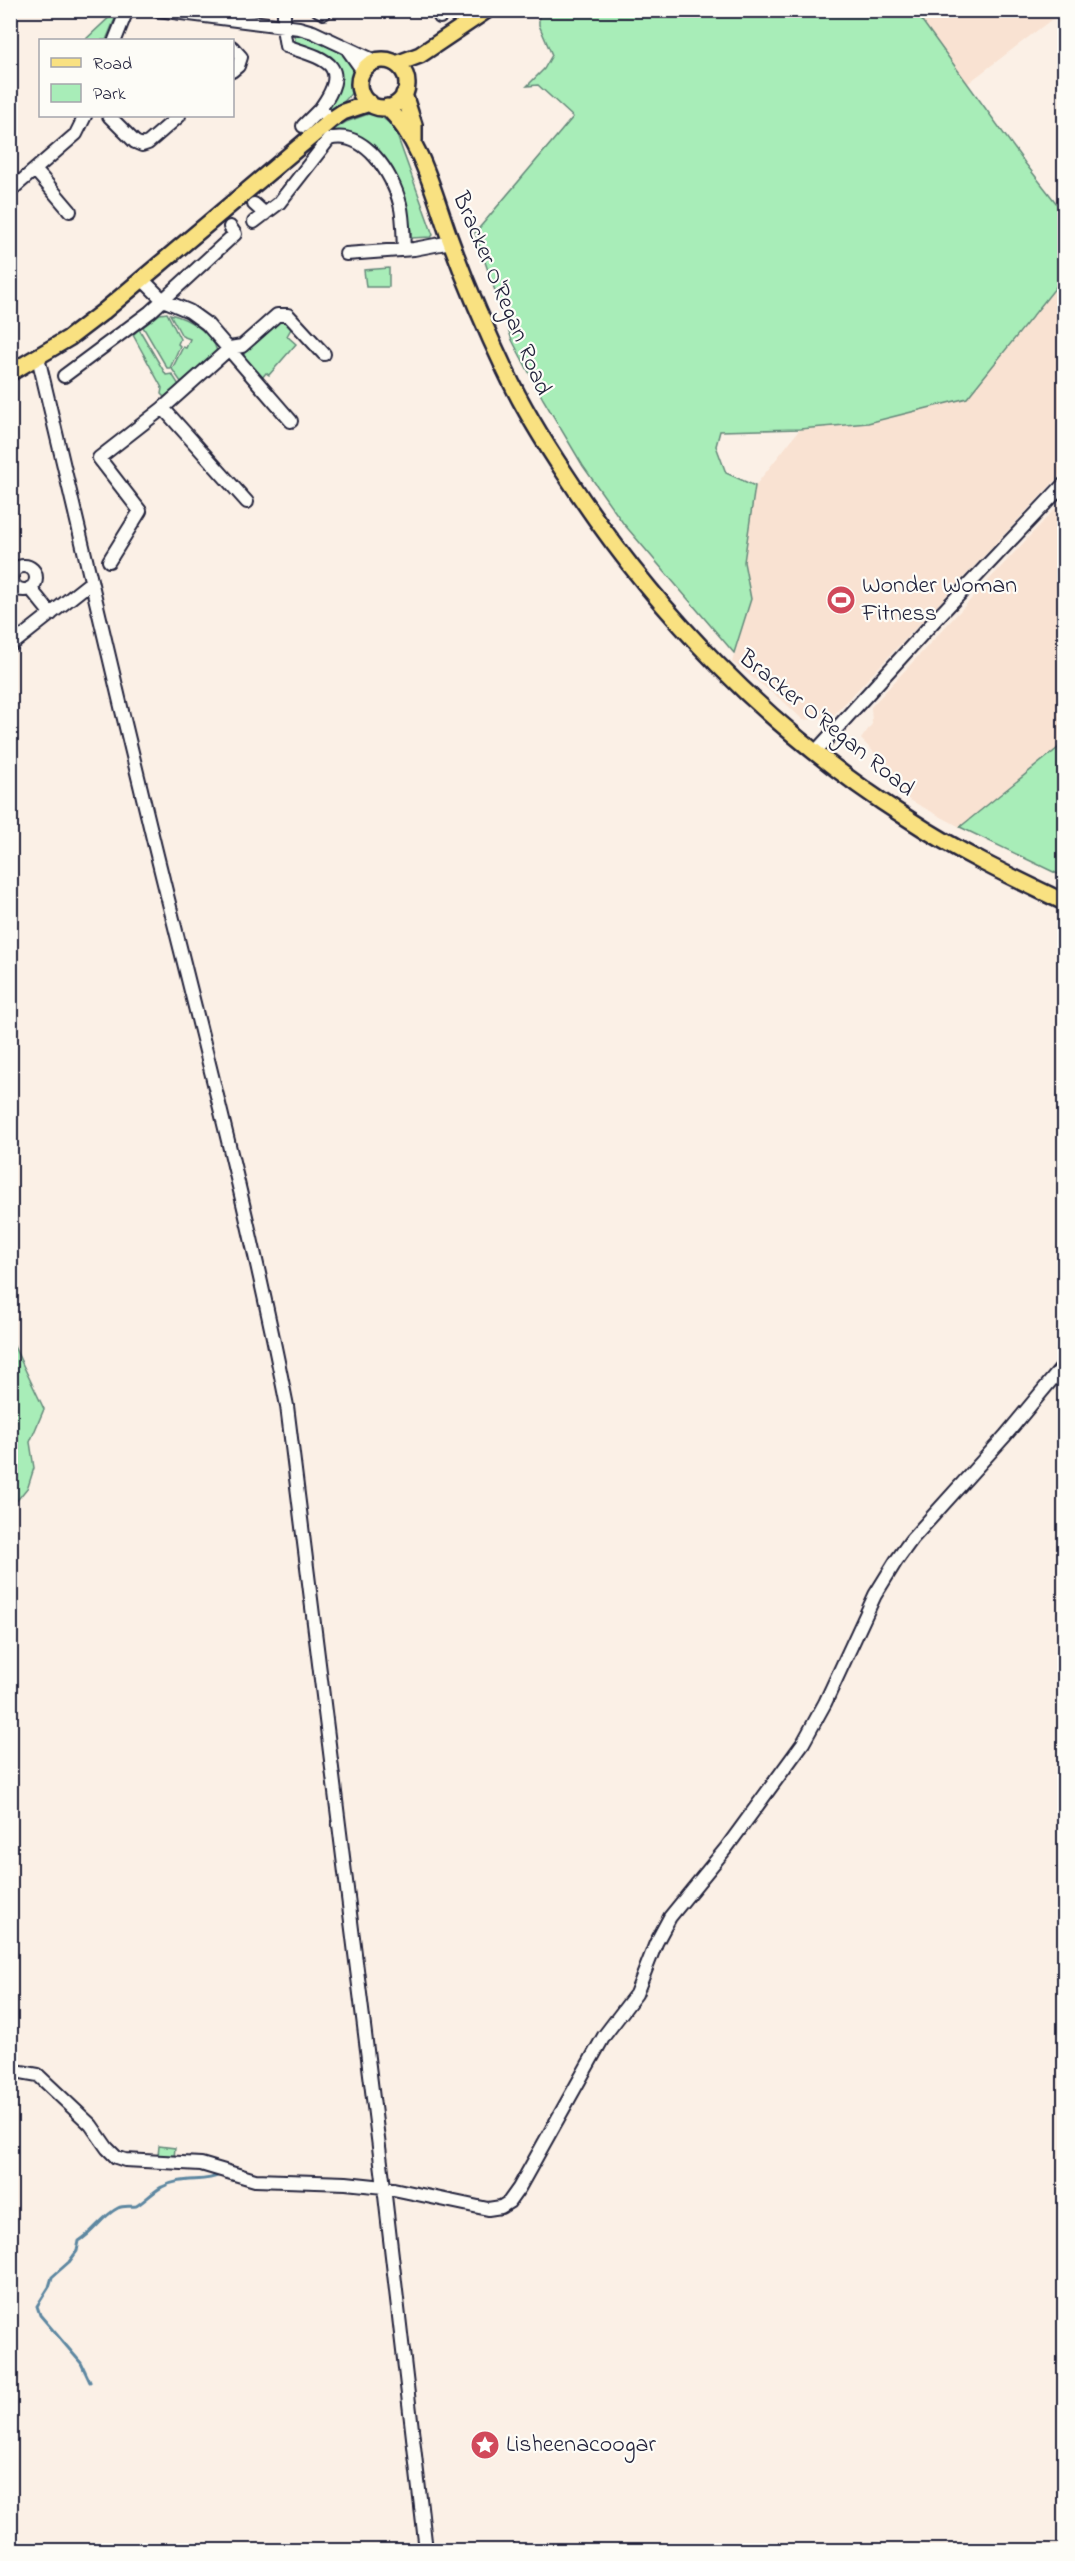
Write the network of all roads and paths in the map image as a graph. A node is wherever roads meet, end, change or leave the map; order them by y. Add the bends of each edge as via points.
1 (127, 10) edge
2 (158, 10) edge
3 (284, 10) edge
4 (487, 10) edge
5 (284, 30) junction
6 (115, 39) edge
7 (346, 48) junction
8 (234, 49) edge
9 (420, 55) junction
10 (375, 61) junction
11 (396, 64) junction
12 (234, 69) edge
13 (363, 71) junction
14 (406, 78) junction
15 (360, 90) junction
16 (404, 94) junction
17 (370, 104) junction
18 (387, 107) junction
19 (332, 114) junction
20 (83, 117) edge
21 (110, 117) edge
22 (178, 117) edge
23 (303, 126) dead end
24 (414, 141) junction
25 (36, 171) junction
26 (13, 185) edge
27 (254, 204) dead end
28 (70, 211) dead end
29 (230, 227) dead end
30 (451, 242) junction
31 (404, 250) junction
32 (346, 254) dead end
33 (143, 280) junction
34 (163, 300) junction
35 (230, 348) junction
36 (324, 354) dead end
37 (38, 357) junction
38 (10, 373) edge
39 (64, 376) dead end
40 (163, 408) junction
41 (291, 421) dead end
42 (1065, 484) edge
43 (247, 502) dead end
44 (108, 561) dead end
45 (91, 582) junction
46 (30, 588) dead end
47 (51, 614) junction
48 (10, 646) edge
49 (816, 752) junction
50 (1065, 902) edge
51 (1065, 1365) edge
52 (10, 2070) edge
53 (384, 2187) junction
54 (426, 2550) edge

1 - 6 street
2 - 5 street
3 - 5 street
4 - 9 main road
5 - 7 street via 313,32
5 - 19 street via 286,46 323,58 334,69
7 - 10 street
7 - 13 street
8 - 12 street via 241,57
9 - 11 main road
9 - 14 main road
10 - 11 main road
10 - 13 main road
11 - 14 main road
13 - 15 main road
14 - 16 main road
15 - 17 main road
15 - 19 main road
16 - 18 main road
16 - 24 main road, Bracker O'Regan Road via 414,124
17 - 18 main road
17 - 19 main road
18 - 24 main road, Bracker O'Regan Road
19 - 23 street
19 - 33 main road
20 - 25 street via 76,134
21 - 22 street via 142,145
24 - 30 main road, Bracker O'Regan Road
25 - 26 street
25 - 28 street
27 - 31 street via 260,218 279,203 329,139 348,138 362,143 393,184 400,203
29 - 34 street via 234,234
30 - 31 street
30 - 49 main road, Bracker O'Regan Road via 507,374 591,513 694,640 754,700
31 - 32 street
33 - 34 street
33 - 37 main road via 69,338
34 - 35 street via 201,319
34 - 39 street
35 - 36 street via 242,346 277,315 288,315
35 - 40 street
35 - 41 street
37 - 38 main road
37 - 45 street
40 - 43 street
40 - 44 street via 99,458 140,511
42 - 49 street
45 - 47 street
45 - 53 street via 235,1168 287,1406
46 - 47 street
47 - 48 street
49 - 50 main road, Bracker O'Regan Road via 940,839
51 - 53 street via 912,1539 885,1577 809,1733 727,1847 670,1917 636,1994 604,2036 509,2202 488,2209
52 - 53 street via 38,2075 91,2125 116,2157 152,2163 201,2164 255,2180
53 - 54 street

